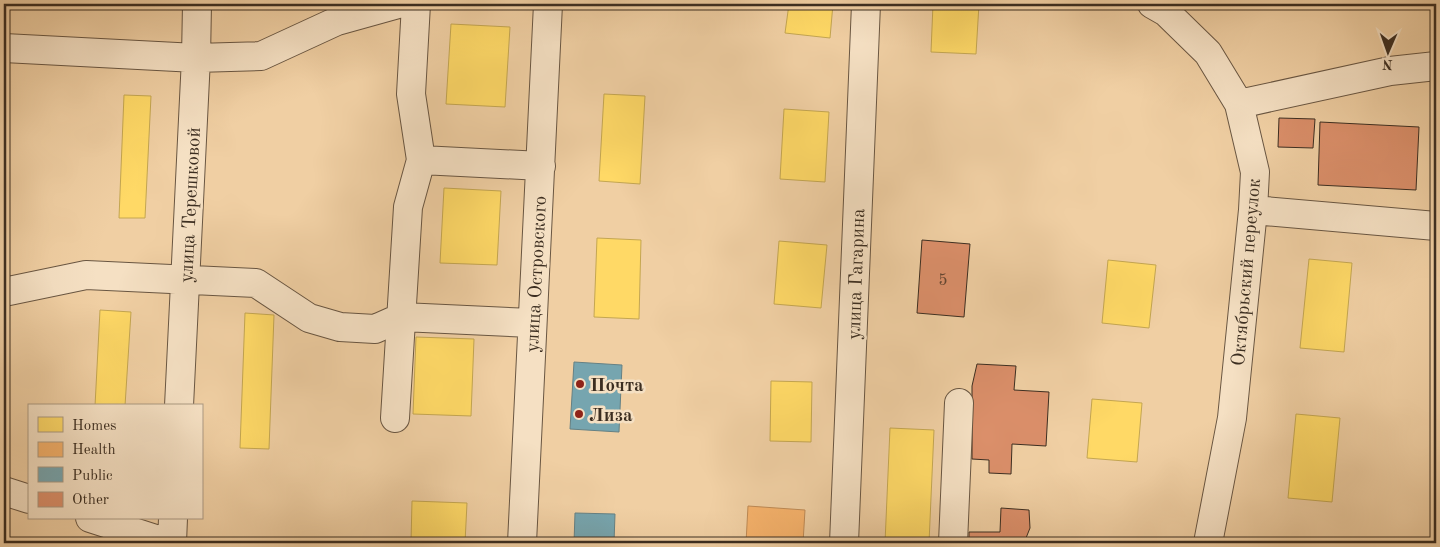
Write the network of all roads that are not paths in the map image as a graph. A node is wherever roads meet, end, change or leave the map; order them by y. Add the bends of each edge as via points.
1 (198, 4) edge
2 (398, 4) edge
3 (416, 4) edge
4 (548, 4) edge
5 (866, 4) edge
6 (1152, 4) edge
7 (4, 48) edge
8 (196, 58) junction
9 (1436, 66) edge
10 (1239, 104) junction
11 (421, 160) junction
12 (541, 166) junction
13 (1253, 210) junction
14 (1436, 226) edge
15 (185, 279) junction
16 (4, 292) edge
17 (402, 317) junction
18 (532, 323) junction
19 (959, 403) dead end
20 (179, 404) edge
21 (396, 418) dead end
22 (4, 491) edge
23 (28, 499) edge
24 (94, 520) edge
25 (173, 520) edge
26 (123, 535) edge
27 (170, 543) edge
28 (522, 543) edge
29 (844, 543) edge
30 (953, 543) edge
31 (1208, 543) edge

1 - 8 street, улица Терешковой
2 - 8 street via 337,21 261,56
3 - 11 street via 411,94
4 - 12 street, улица Островского
5 - 29 street, улица Гагарина
6 - 10 street, Октябрьский переулок via 1166,12 1208,53
7 - 8 street
8 - 15 street, улица Терешковой
9 - 10 street via 1390,71
10 - 13 street, Октябрьский переулок via 1255,172
11 - 12 street
11 - 17 street via 408,207
12 - 18 street, улица Островского
13 - 14 street
13 - 31 street, Октябрьский переулок via 1232,418
15 - 16 street via 86,275
15 - 17 street via 256,283 309,318 340,327 375,329
15 - 20 street, улица Терешковой
17 - 18 street
17 - 21 street
18 - 28 street, улица Островского
19 - 30 street
22 - 23 street
24 - 26 street
25 - 27 street
26 - 27 street

